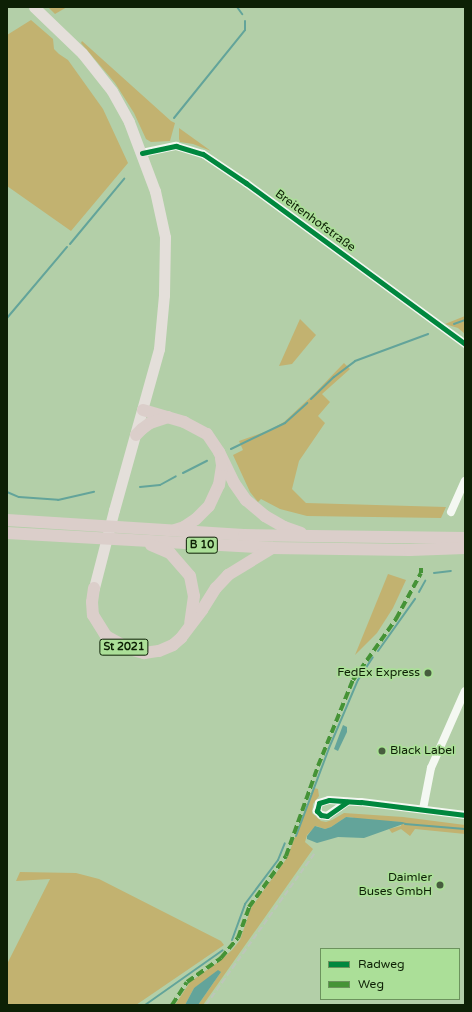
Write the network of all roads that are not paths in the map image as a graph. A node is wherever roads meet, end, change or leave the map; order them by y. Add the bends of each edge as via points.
1 (34, 7) edge
2 (142, 152) junction
3 (465, 344) edge
4 (143, 410) junction
5 (168, 417) junction
6 (136, 435) junction
7 (220, 452) junction
8 (465, 481) edge
9 (451, 512) dead end
10 (7, 520) edge
11 (172, 531) junction
12 (7, 533) edge
13 (312, 536) junction
14 (465, 538) edge
15 (133, 541) junction
16 (272, 548) junction
17 (465, 548) edge
18 (94, 588) joint
19 (188, 630) junction
20 (465, 691) edge
21 (347, 802) dead end
22 (423, 809) junction
23 (465, 815) edge

1 - 2 main road, St 2021 via 97,71 129,122
2 - 3 street, Breitenhofstraße via 176,146 203,154
2 - 4 main road, St 2021 via 155,191 165,237 164,296 159,349
4 - 5 highway
4 - 6 main road, St 2021
5 - 6 highway via 150,423
5 - 7 highway via 196,427 207,434
6 - 18 main road, St 2021
7 - 11 highway via 222,465 219,485 208,506 196,519
7 - 13 highway via 234,483 264,516 284,527
8 - 9 street
10 - 11 highway, B 10
11 - 13 highway, B 10
12 - 15 highway, B 10
13 - 14 highway, B 10
15 - 16 highway, B 10
15 - 19 highway via 170,553 190,576 194,596
16 - 17 highway, B 10
16 - 19 highway via 228,575 216,588
18 - 19 highway, St 2021 via 93,608 99,627 106,636 129,649 144,653 159,652 173,645
20 - 22 street via 431,768
21 - 22 street
22 - 23 street

